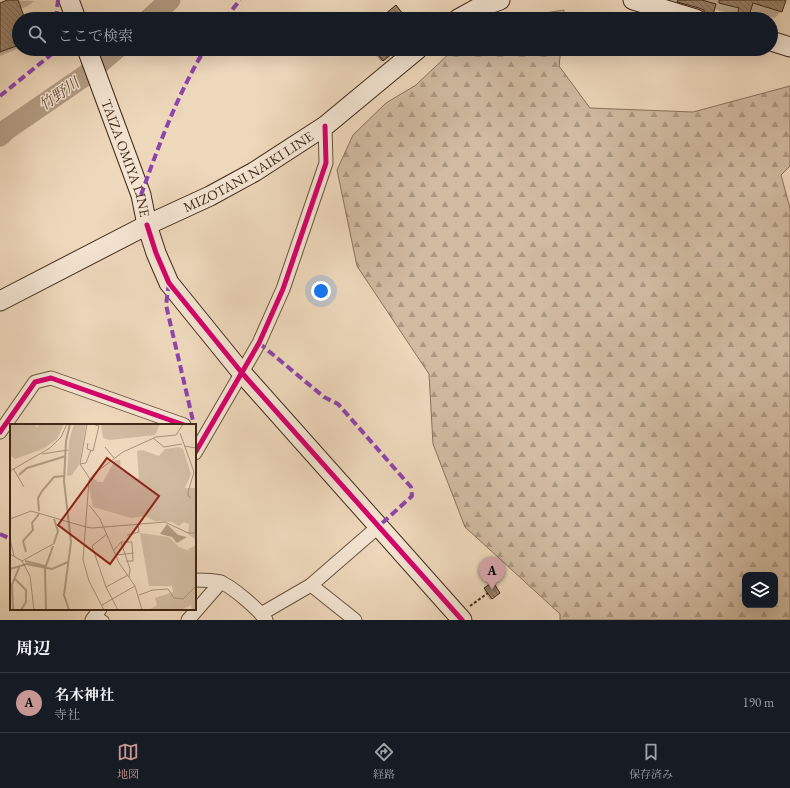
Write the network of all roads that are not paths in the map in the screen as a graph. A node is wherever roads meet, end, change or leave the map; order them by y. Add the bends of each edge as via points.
1 (69, 0) edge
2 (500, 0) edge
3 (633, 0) edge
4 (73, 12) edge
5 (471, 12) edge
6 (673, 12) edge
7 (778, 43) edge
8 (790, 46) edge
9 (89, 56) edge
10 (410, 56) edge
11 (325, 126) junction
12 (147, 225) junction
13 (0, 301) edge
14 (242, 373) junction
15 (181, 424) edge
16 (201, 431) edge
17 (0, 432) edge
18 (196, 449) edge
19 (379, 526) junction
20 (196, 580) edge
21 (220, 582) junction
22 (311, 585) junction
23 (264, 617) edge
24 (457, 618) edge
25 (188, 620) edge
26 (355, 620) edge

1 - 4 main road
2 - 5 main road
3 - 6 main road
7 - 8 main road
9 - 12 main road, TAIZA OMIYA LINE via 141,195
10 - 11 main road, MIZOTANI NAIKI LINE
11 - 12 main road, MIZOTANI NAIKI LINE via 254,172
11 - 14 street via 326,163 283,289 259,343
12 - 13 main road, TAIZA OMIYA LINE
12 - 14 main road via 168,283
14 - 16 street
14 - 19 main road
15 - 17 street via 50,378 35,382
16 - 18 street
19 - 22 street
19 - 24 main road
20 - 21 street
21 - 23 street via 245,599
21 - 25 street
22 - 23 street
22 - 26 street

